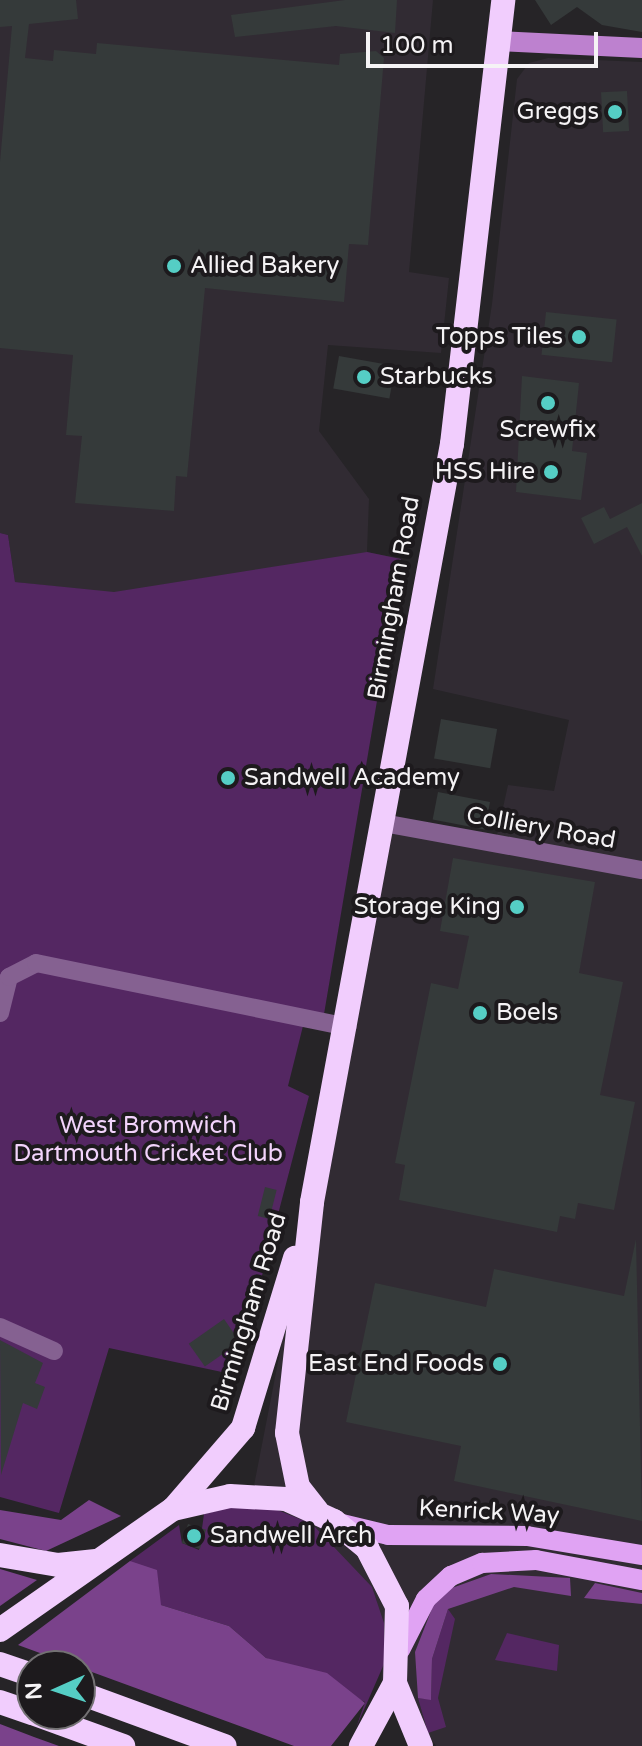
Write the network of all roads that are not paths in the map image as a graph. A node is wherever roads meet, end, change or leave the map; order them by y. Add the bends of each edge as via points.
1 (503, 0) edge
2 (500, 41) junction
3 (642, 48) edge
4 (383, 823) junction
5 (642, 870) edge
6 (0, 1013) edge
7 (347, 1027) junction
8 (312, 1202) junction
9 (0, 1327) edge
10 (54, 1351) dead end
11 (173, 1509) junction
12 (326, 1516) junction
13 (0, 1555) edge
14 (642, 1555) edge
15 (103, 1560) junction
16 (642, 1580) edge
17 (0, 1630) edge
18 (400, 1650) junction
19 (395, 1683) junction
20 (96, 1699) edge
21 (78, 1730) edge
22 (123, 1746) edge
23 (225, 1746) edge
24 (361, 1746) edge
25 (421, 1746) edge

1 - 2 highway, Birmingham Road
2 - 3 street
2 - 4 highway, Birmingham Road via 452,444
4 - 5 street, Colliery Road
4 - 7 highway, Birmingham Road
6 - 7 street via 9,977 36,963
7 - 8 highway, Birmingham Road
8 - 11 highway, Birmingham Road via 243,1428
8 - 12 highway, Birmingham Road via 287,1433 294,1477
9 - 10 street
11 - 12 highway via 255,1495
11 - 15 highway
12 - 14 main road, Kenrick Way via 388,1535 527,1536
12 - 18 highway via 367,1548 390,1585
13 - 15 highway via 73,1566
15 - 17 highway
16 - 18 main road, Kenrick Way via 536,1560 482,1563 451,1576 426,1599
18 - 19 highway
19 - 24 highway
19 - 25 highway
20 - 23 highway
21 - 22 highway

